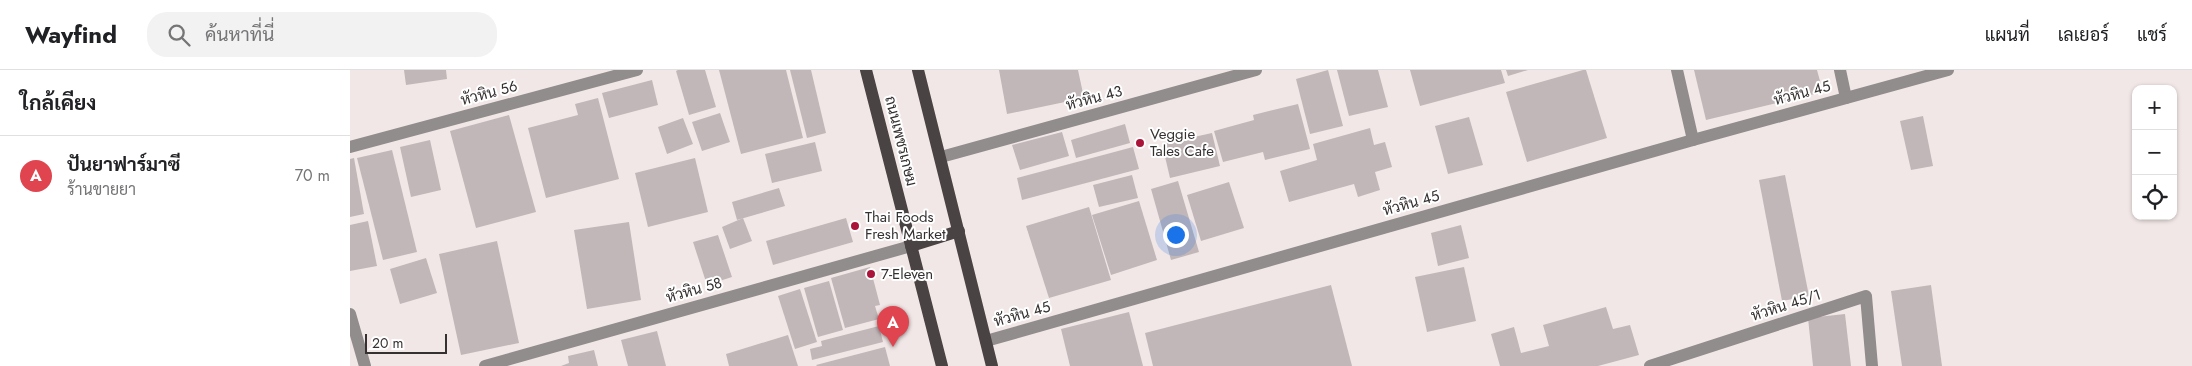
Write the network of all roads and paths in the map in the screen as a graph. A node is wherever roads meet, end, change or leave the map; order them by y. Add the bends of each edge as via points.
1 (637, 70) edge
2 (866, 70) edge
3 (918, 70) edge
4 (1256, 70) edge
5 (1677, 70) edge
6 (1840, 70) edge
7 (1948, 70) edge
8 (1846, 98) junction
9 (1692, 140) junction
10 (350, 146) edge
11 (941, 157) junction
12 (959, 231) junction
13 (911, 246) junction
14 (350, 314) edge
15 (986, 341) junction
16 (365, 366) edge
17 (485, 366) edge
18 (942, 366) edge
19 (992, 366) edge
20 (1650, 366) edge
21 (1872, 366) edge

1 - 10 street, หัวหิน 56
2 - 13 main road, ถนนเพชรเกษม
3 - 11 main road
4 - 11 street, หัวหิน 43
5 - 9 street
6 - 8 street
7 - 8 street, หัวหิน 45
8 - 9 street, หัวหิน 45
9 - 15 street, หัวหิน 45
11 - 12 main road
12 - 13 main road
12 - 15 main road
13 - 17 street, หัวหิน 58
13 - 18 main road, ถนนเพชรเกษม
14 - 16 street
15 - 19 main road
20 - 21 street, หัวหิน 45/1 via 1866,296

